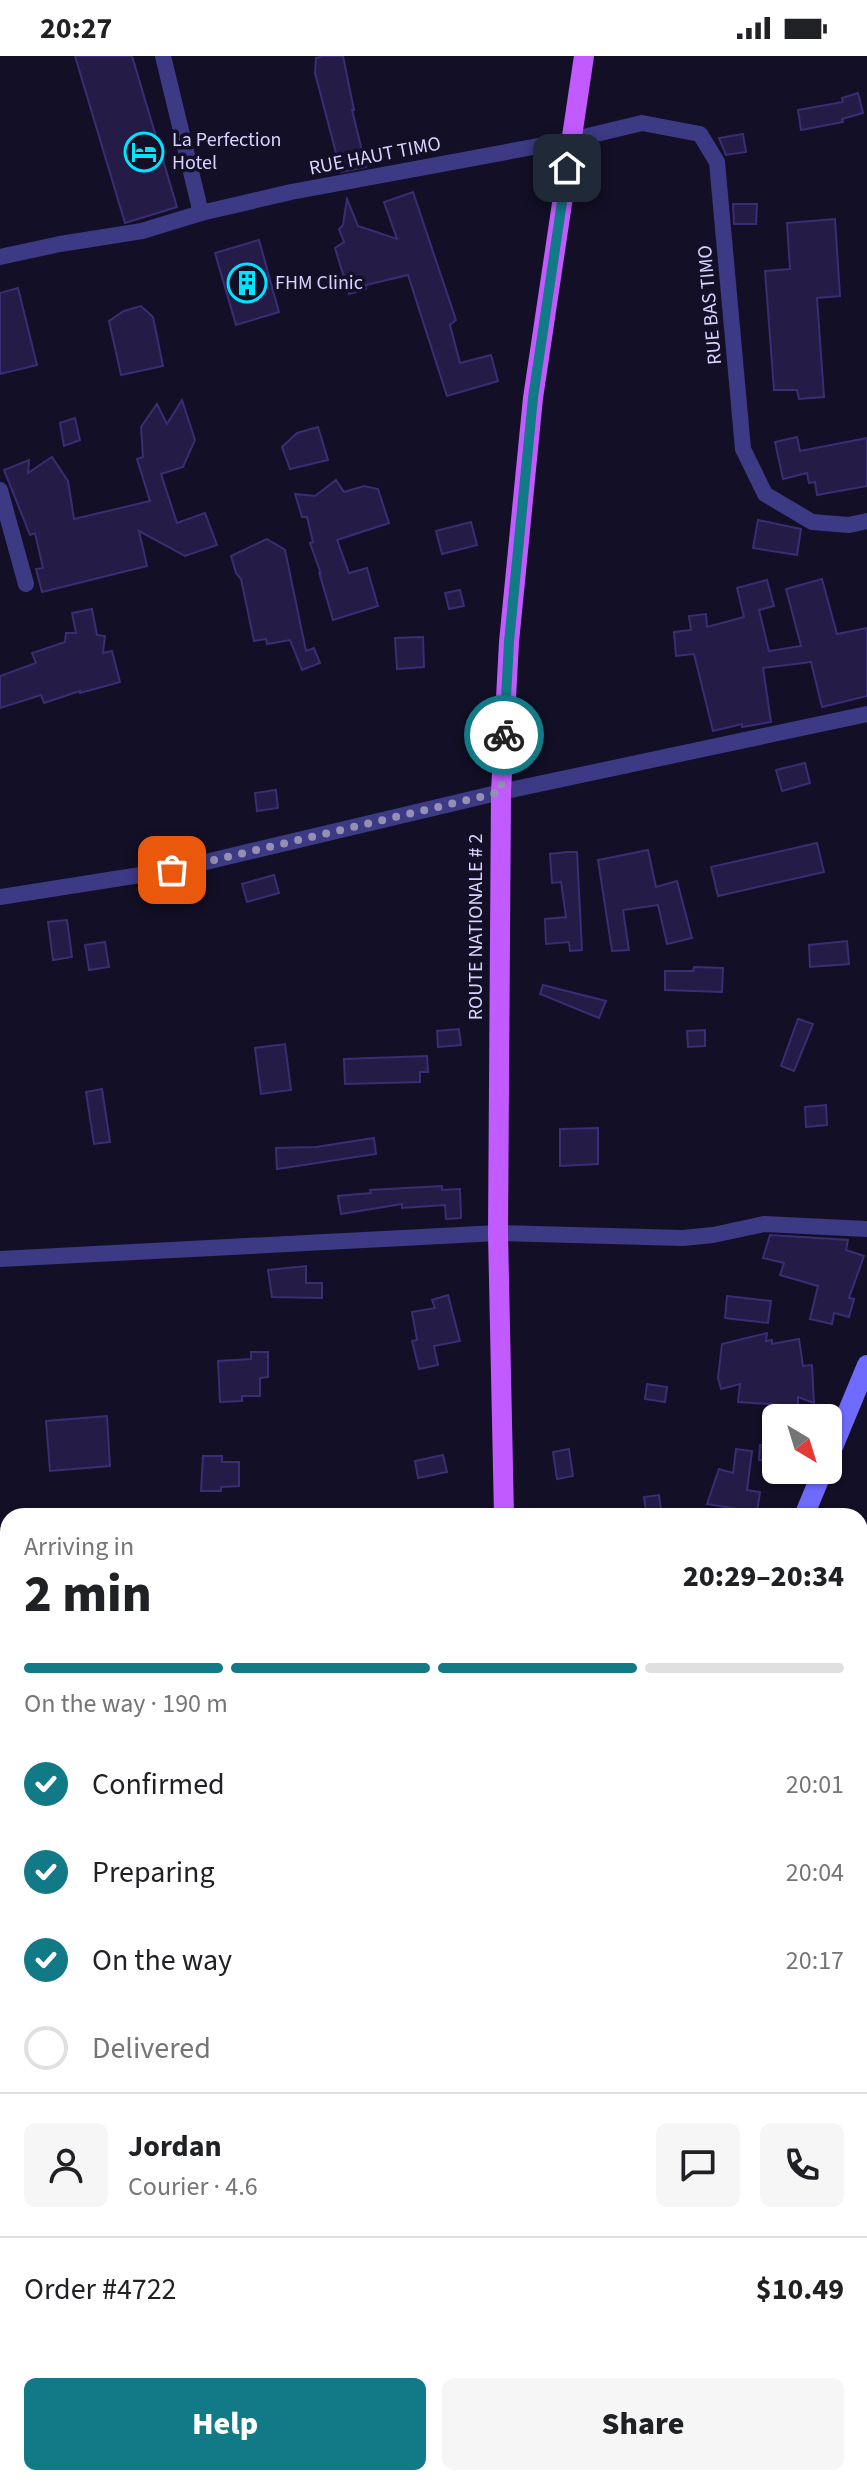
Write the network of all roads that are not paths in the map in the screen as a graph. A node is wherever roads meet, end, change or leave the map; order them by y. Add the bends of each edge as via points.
1 (163, 56) edge
2 (584, 56) edge
3 (571, 140) junction
4 (201, 213) junction
5 (0, 257) edge
6 (0, 490) edge
7 (867, 521) edge
8 (26, 584) dead end
9 (867, 714) edge
10 (501, 792) junction
11 (0, 897) edge
12 (867, 1229) edge
13 (498, 1233) junction
14 (0, 1259) edge
15 (866, 1370) edge
16 (842, 1426) edge
17 (817, 1484) edge
18 (504, 1508) edge
19 (807, 1508) edge

1 - 4 street
2 - 3 main road, ROUTE NATIONALE # 2
3 - 4 street, RUE HAUT TIMO
3 - 7 street, RUE BAS TIMO via 642,123 700,134 717,162 743,449 765,494 812,522
3 - 10 main road, ROUTE NATIONALE # 2 via 533,398 509,642
4 - 5 street, RUE HAUT TIMO via 142,231
6 - 8 street
9 - 10 street
10 - 11 street via 172,870
10 - 13 main road, ROUTE NATIONALE # 2
12 - 13 street via 764,1224 683,1238
13 - 14 street
13 - 18 main road, ROUTE NATIONALE # 2
15 - 16 main road
17 - 19 main road

